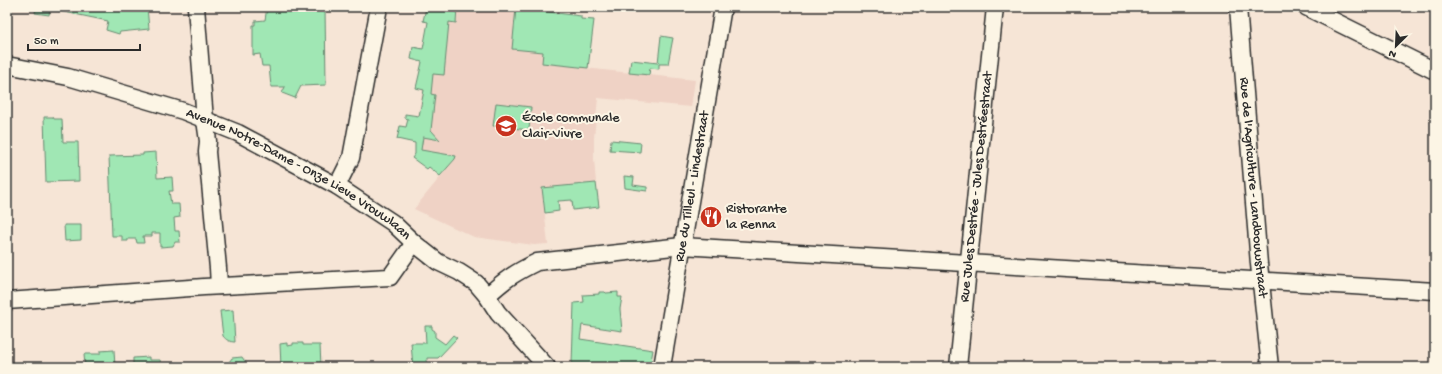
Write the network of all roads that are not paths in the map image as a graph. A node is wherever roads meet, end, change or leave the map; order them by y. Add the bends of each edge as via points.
1 (196, 7) edge
2 (379, 7) edge
3 (723, 7) edge
4 (995, 7) edge
5 (1238, 7) edge
6 (1306, 7) edge
7 (7, 65) edge
8 (1435, 71) edge
9 (205, 120) junction
10 (336, 186) junction
11 (414, 243) junction
12 (682, 246) junction
13 (969, 262) junction
14 (1262, 280) junction
15 (219, 286) junction
16 (1435, 290) edge
17 (488, 296) junction
18 (7, 301) edge
19 (542, 365) edge
20 (662, 367) edge
21 (958, 367) edge
22 (1270, 367) edge

1 - 9 street
2 - 10 street via 351,158
3 - 12 street, Rue du Tilleul - Lindestraat
4 - 13 street, Rue Jules Destrée - Jules Destréestraat
5 - 14 street, Rue de l'Agriculture - Landbouwstraat
6 - 8 street
7 - 9 street, Avenue Notre-Dame - Onze Lieve Vrouwlaan via 68,77
9 - 10 street, Avenue Notre-Dame - Onze Lieve Vrouwlaan via 238,133
9 - 15 street
10 - 11 street, Avenue Notre-Dame - Onze Lieve Vrouwlaan via 393,223
11 - 15 street via 390,277
11 - 17 street, Avenue Notre-Dame - Onze Lieve Vrouwlaan via 438,262 476,283
12 - 13 street
12 - 17 street via 537,262 504,280
12 - 20 street, Rue du Tilleul - Lindestraat
13 - 14 street
13 - 21 street, Rue Jules Destrée - Jules Destréestraat
14 - 16 street
14 - 22 street, Rue de l'Agriculture - Landbouwstraat
15 - 18 street
17 - 19 street, Avenue Notre-Dame - Onze Lieve Vrouwlaan via 498,313

